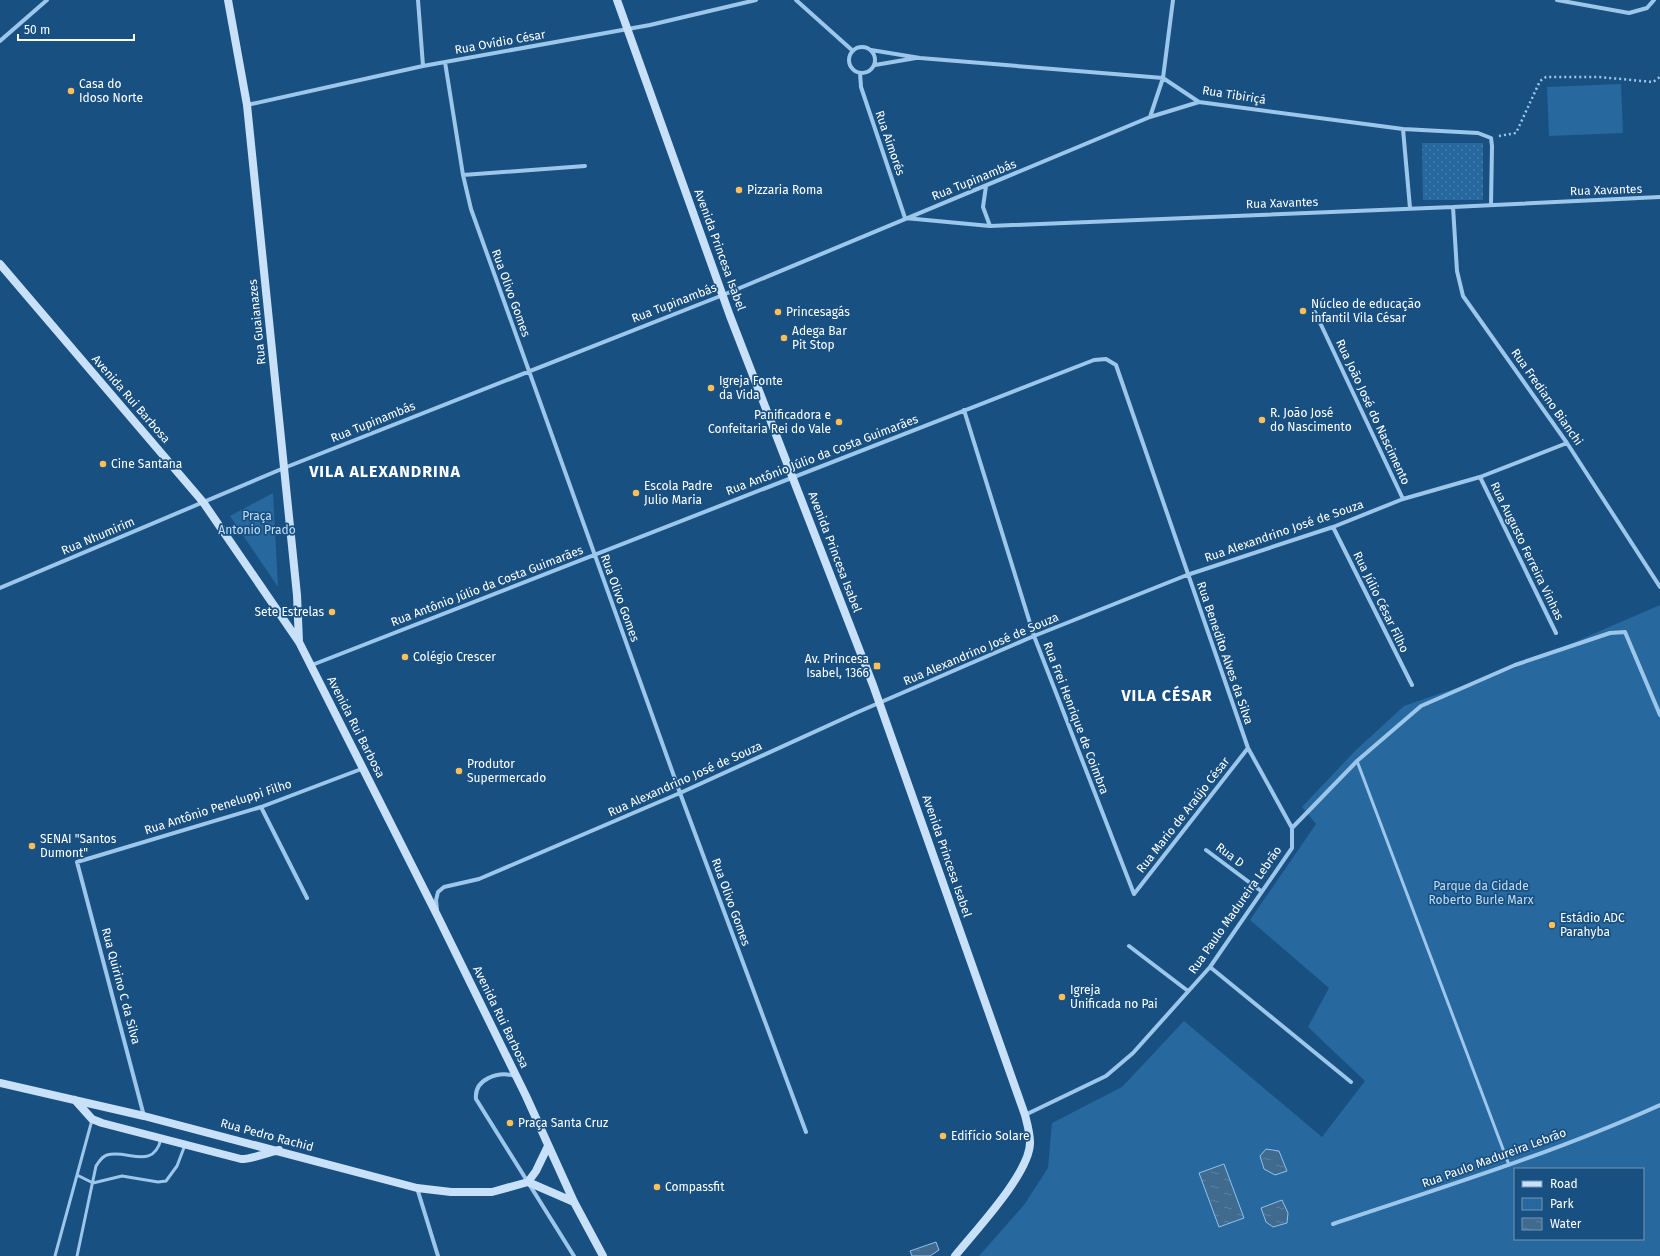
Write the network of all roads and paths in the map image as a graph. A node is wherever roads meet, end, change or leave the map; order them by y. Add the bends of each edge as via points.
1 (47, 0) edge
2 (228, 0) edge
3 (418, 0) edge
4 (617, 0) edge
5 (756, 0) edge
6 (796, 0) edge
7 (1173, 0) edge
8 (1557, 0) edge
9 (1654, 0) edge
10 (629, 29) junction
11 (0, 41) edge
12 (871, 50) junction
13 (853, 51) junction
14 (920, 58) junction
15 (445, 62) junction
16 (875, 65) junction
17 (423, 66) junction
18 (860, 73) junction
19 (1660, 77) edge
20 (1163, 78) junction
21 (1199, 102) junction
22 (247, 105) junction
23 (1150, 117) junction
24 (1403, 129) junction
25 (1491, 138) junction
26 (585, 166) dead end
27 (463, 175) junction
28 (986, 186) junction
29 (1660, 197) edge
30 (1491, 204) junction
31 (1453, 207) junction
32 (1410, 208) junction
33 (905, 218) junction
34 (990, 226) junction
35 (0, 264) edge
36 (723, 295) junction
37 (1315, 312) dead end
38 (1094, 360) joint
39 (529, 371) junction
40 (964, 410) junction
41 (1567, 443) junction
42 (284, 468) junction
43 (793, 476) junction
44 (1480, 477) junction
45 (1403, 499) junction
46 (204, 502) junction
47 (1333, 527) junction
48 (594, 556) junction
49 (1187, 575) junction
50 (1660, 587) edge
51 (0, 588) edge
52 (1556, 634) dead end
53 (1034, 636) junction
54 (299, 642) junction
55 (312, 665) junction
56 (1412, 686) dead end
57 (879, 703) junction
58 (1660, 716) edge
59 (1248, 748) junction
60 (1356, 761) junction
61 (364, 768) junction
62 (680, 793) junction
63 (261, 807) junction
64 (1292, 828) junction
65 (1206, 850) dead end
66 (77, 862) joint
67 (1261, 891) junction
68 (1134, 894) joint
69 (307, 898) dead end
70 (438, 917) junction
71 (1129, 946) dead end
72 (1210, 967) junction
73 (1188, 991) junction
74 (516, 1076) junction
75 (1351, 1082) dead end
76 (0, 1084) edge
77 (75, 1100) junction
78 (1660, 1105) edge
79 (1025, 1115) junction
80 (144, 1116) junction
81 (92, 1119) junction
82 (806, 1132) dead end
83 (161, 1139) junction
84 (185, 1145) junction
85 (548, 1146) junction
86 (280, 1150) junction
87 (1509, 1165) junction
88 (77, 1175) junction
89 (528, 1182) junction
90 (93, 1183) junction
91 (417, 1188) junction
92 (574, 1202) junction
93 (1333, 1224) dead end
94 (55, 1256) edge
95 (77, 1256) edge
96 (438, 1256) edge
97 (574, 1256) edge
98 (603, 1256) edge
99 (955, 1256) edge

1 - 11 street
2 - 22 main road, Rua Guaianazes
3 - 17 street
4 - 10 main road, Avenida Princesa Isabel
5 - 10 street, Rua Ovídio César
6 - 13 street
7 - 20 street
8 - 9 street via 1629,13 1647,8
10 - 15 street, Rua Ovídio César
10 - 36 main road, Avenida Princesa Isabel
12 - 13 street via 864,46
12 - 14 street, Rua Tibiriçá
12 - 16 street via 876,57
13 - 18 street via 849,62 853,69
14 - 16 street, Rua Tibiriçá
14 - 20 street, Rua Tibiriçá
15 - 17 street, Rua Ovídio César
15 - 27 street, Rua Olivo Gomes
16 - 18 street via 869,72
17 - 22 street, Rua Ovídio César
18 - 33 street, Rua Aimorés via 861,87
19 - 25 path via 1653,82 1599,77 1546,77 1540,81 1516,133
20 - 21 street, Rua Tibiriçá
20 - 23 street
21 - 23 street, Rua Tupinambás
21 - 24 street, Rua Tibiriçá
22 - 42 main road, Rua Guaianazes
23 - 28 street, Rua Tupinambás
24 - 25 street, Rua Tibiriçá via 1478,133
24 - 32 street
25 - 30 street
26 - 27 street
27 - 39 street, Rua Olivo Gomes via 471,209
28 - 33 street, Rua Tupinambás
28 - 34 street via 983,207
29 - 30 street, Rua Xavantes
30 - 31 street, Rua Xavantes
31 - 32 street, Rua Xavantes
31 - 41 street, Rua Frediano Bianchi via 1457,271 1463,296
32 - 34 street, Rua Xavantes
33 - 34 street, Rua Xavantes
33 - 36 street, Rua Tupinambás
35 - 46 main road, Avenida Rui Barbosa
36 - 39 street, Rua Tupinambás
36 - 43 main road, Avenida Princesa Isabel
37 - 45 street, Rua João José do Nascimento
38 - 40 street, Rua Antônio Júlio da Costa Guimarães
38 - 49 street, Rua Benedito Alves da Silva via 1106,358 1116,365
39 - 42 street, Rua Tupinambás
39 - 48 street, Rua Olivo Gomes
40 - 43 street, Rua Antônio Júlio da Costa Guimarães
40 - 53 street, Rua Frei Henrique de Coimbra
41 - 44 street, Rua Alexandrino José de Souza
41 - 50 street, Rua Frediano Bianchi
42 - 46 street, Rua Tupinambás
42 - 54 main road, Rua Guaianazes via 297,595
43 - 48 street, Rua Antônio Júlio da Costa Guimarães
43 - 57 main road, Avenida Princesa Isabel
44 - 45 street, Rua Alexandrino José de Souza
44 - 52 street, Rua Augusto Ferreira Vinhas
45 - 47 street, Rua Alexandrino José de Souza
46 - 51 street, Rua Nhumirim
46 - 54 main road, Avenida Rui Barbosa
47 - 49 street, Rua Alexandrino José de Souza
47 - 56 street, Rua Júlio César Filho
48 - 55 street, Rua Antônio Júlio da Costa Guimarães
48 - 62 street, Rua Olivo Gomes
49 - 53 street, Rua Alexandrino José de Souza
49 - 59 street, Rua Benedito Alves da Silva
53 - 57 street, Rua Alexandrino José de Souza
53 - 68 street, Rua Frei Henrique de Coimbra
54 - 55 main road, Avenida Rui Barbosa
55 - 61 main road, Avenida Rui Barbosa
57 - 62 street, Rua Alexandrino José de Souza
57 - 79 main road, Avenida Princesa Isabel
58 - 60 street via 1625,632 1610,633 1515,665 1421,706
59 - 64 street, Rua Benedito Alves da Silva
59 - 68 street, Rua Mario de Araújo César
60 - 64 street
60 - 87 lane
61 - 63 street, Rua Antônio Peneluppi Filho
61 - 70 main road, Avenida Rui Barbosa
62 - 70 street, Rua Alexandrino José de Souza via 479,879 444,887 438,892 436,900
62 - 82 street, Rua Olivo Gomes
63 - 66 street, Rua Antônio Peneluppi Filho
63 - 69 street
64 - 67 street, Rua Paulo Madureira Lebrão via 1292,848
65 - 67 street, Rua D
66 - 80 street, Rua Quirino C da Silva
67 - 72 street, Rua Paulo Madureira Lebrão
70 - 74 main road, Avenida Rui Barbosa
71 - 73 street
72 - 73 street, Rua Paulo Madureira Lebrão
72 - 75 street
73 - 79 street, Rua Paulo Madureira Lebrão via 1133,1053 1106,1076
74 - 85 main road, Avenida Rui Barbosa
74 - 89 street via 499,1074 480,1084 475,1091 476,1099
76 - 77 main road, Rua Pedro Rachid
77 - 80 main road, Rua Pedro Rachid
77 - 81 main road
78 - 87 street, Rua Paulo Madureira Lebrão via 1621,1123
79 - 99 main road, Avenida Princesa Isabel via 1030,1142 1027,1158 1017,1178
80 - 86 main road, Rua Pedro Rachid
81 - 83 main road
81 - 88 lane
83 - 84 main road
83 - 90 lane via 152,1155 146,1157 115,1154 102,1158 96,1166
84 - 86 main road via 241,1159 254,1159
84 - 90 lane via 177,1166 166,1180 158,1182 122,1176
85 - 89 main road
85 - 92 main road, Avenida Rui Barbosa
86 - 91 main road, Rua Pedro Rachid
87 - 93 street, Rua Paulo Madureira Lebrão
88 - 90 lane
88 - 94 lane
89 - 91 main road, Rua Pedro Rachid via 492,1192 451,1192
89 - 92 main road
89 - 97 street
90 - 95 lane
91 - 96 street
92 - 98 main road, Avenida Rui Barbosa

